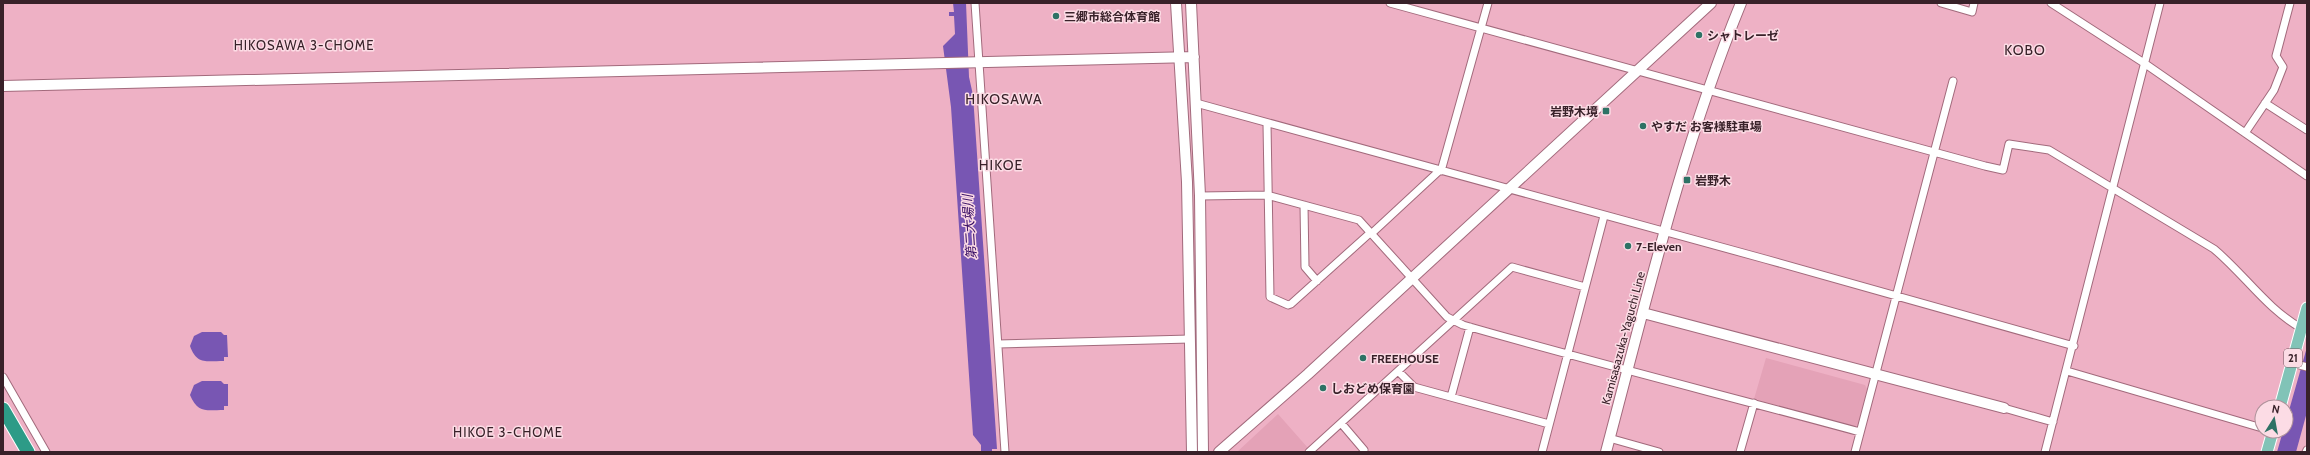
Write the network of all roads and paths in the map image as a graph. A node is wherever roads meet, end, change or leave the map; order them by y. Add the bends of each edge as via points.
1 (974, 3) edge
2 (1176, 3) edge
3 (1191, 3) edge
4 (1390, 3) edge
5 (1488, 3) edge
6 (1711, 3) edge
7 (1741, 3) edge
8 (1941, 3) edge
9 (1974, 3) edge
10 (2051, 3) edge
11 (2160, 3) edge
12 (2290, 3) edge
13 (1481, 28) junction
14 (1194, 57) junction
15 (1179, 58) junction
16 (974, 63) junction
17 (2144, 63) junction
18 (1639, 71) junction
19 (1953, 81) dead end
20 (3, 86) edge
21 (1709, 90) junction
22 (1196, 103) junction
23 (2265, 103) junction
24 (1267, 124) junction
25 (2307, 130) edge
26 (2245, 133) junction
27 (1934, 152) junction
28 (1440, 171) junction
29 (2307, 176) edge
30 (2113, 188) junction
31 (1508, 190) junction
32 (1267, 195) junction
33 (1200, 196) junction
34 (1304, 205) junction
35 (1604, 216) junction
36 (1665, 232) junction
37 (1371, 233) junction
38 (1412, 278) junction
39 (1317, 281) junction
40 (1586, 286) junction
41 (1895, 296) junction
42 (2307, 308) edge
43 (1643, 313) junction
44 (1452, 321) junction
45 (1470, 327) junction
46 (2301, 328) junction
47 (1190, 339) junction
48 (998, 344) junction
49 (2074, 346) junction
50 (1568, 355) junction
51 (2294, 364) junction
52 (2307, 367) edge
53 (1628, 370) junction
54 (2067, 371) junction
55 (1398, 372) junction
56 (1875, 375) junction
57 (3, 377) edge
58 (1450, 397) junction
59 (2283, 399) edge
60 (1754, 403) junction
61 (2004, 408) joint
62 (4, 412) edge
63 (2053, 422) junction
64 (1341, 424) junction
65 (1549, 424) junction
66 (2254, 426) edge
67 (1860, 432) junction
68 (1609, 438) junction
69 (2270, 439) edge
70 (1365, 451) edge
71 (28, 452) edge
72 (46, 452) edge
73 (1005, 452) edge
74 (1192, 452) edge
75 (1204, 452) edge
76 (1219, 452) edge
77 (1309, 452) edge
78 (1542, 452) edge
79 (1606, 452) edge
80 (1660, 452) edge
81 (1740, 452) edge
82 (1855, 452) edge
83 (2045, 452) edge
84 (2267, 452) edge

1 - 16 street
2 - 15 street
3 - 14 street
4 - 13 street
5 - 13 street
6 - 18 street
7 - 21 street, Kamisasazuka-Yaguchi Line
8 - 9 street via 1972,12
10 - 17 street
11 - 17 street
12 - 23 street via 2276,56 2283,67 2278,83
13 - 18 street
13 - 28 street
14 - 15 street
14 - 22 street
15 - 16 street
15 - 47 street via 1187,182
16 - 20 street
16 - 48 street
17 - 26 street
17 - 30 street
18 - 21 street
18 - 31 street
19 - 27 street
21 - 27 street
21 - 36 street, Kamisasazuka-Yaguchi Line
22 - 24 street
22 - 33 street
23 - 25 street
23 - 26 street
24 - 28 street
24 - 32 street
26 - 29 street
27 - 30 street via 2003,170 2009,144 2039,148 2058,154
27 - 41 street
28 - 31 street
28 - 37 street
30 - 46 street via 2214,249 2291,323
30 - 49 street
31 - 35 street
31 - 38 street
32 - 33 street
32 - 34 street
32 - 39 street via 1270,297 1291,304
33 - 75 street
34 - 37 street via 1359,220
34 - 39 street via 1305,268
35 - 36 street
35 - 40 street
36 - 41 street
36 - 43 street, Kamisasazuka-Yaguchi Line
37 - 38 street
37 - 39 street
38 - 44 street
38 - 76 street
40 - 44 street via 1512,267
40 - 50 street
41 - 49 street
41 - 56 street
42 - 46 main road, 21
43 - 53 street, Kamisasazuka-Yaguchi Line
43 - 56 street
44 - 45 street
44 - 55 street
45 - 50 street
45 - 58 street
46 - 51 main road, 21
47 - 48 street
47 - 74 street
48 - 73 street
49 - 54 street
50 - 53 street
50 - 65 street
51 - 52 street
51 - 59 main road, 21
53 - 60 street
53 - 68 street, Kamisasazuka-Yaguchi Line
54 - 63 street
54 - 66 street
55 - 58 street via 1414,387
55 - 64 street
56 - 61 street
56 - 67 street
57 - 72 street
58 - 65 street
60 - 67 street
60 - 81 street
61 - 63 street
62 - 71 highway
63 - 83 street
64 - 70 street
64 - 77 street
65 - 78 street
67 - 82 street
68 - 79 street, Kamisasazuka-Yaguchi Line
68 - 80 street
69 - 84 main road

